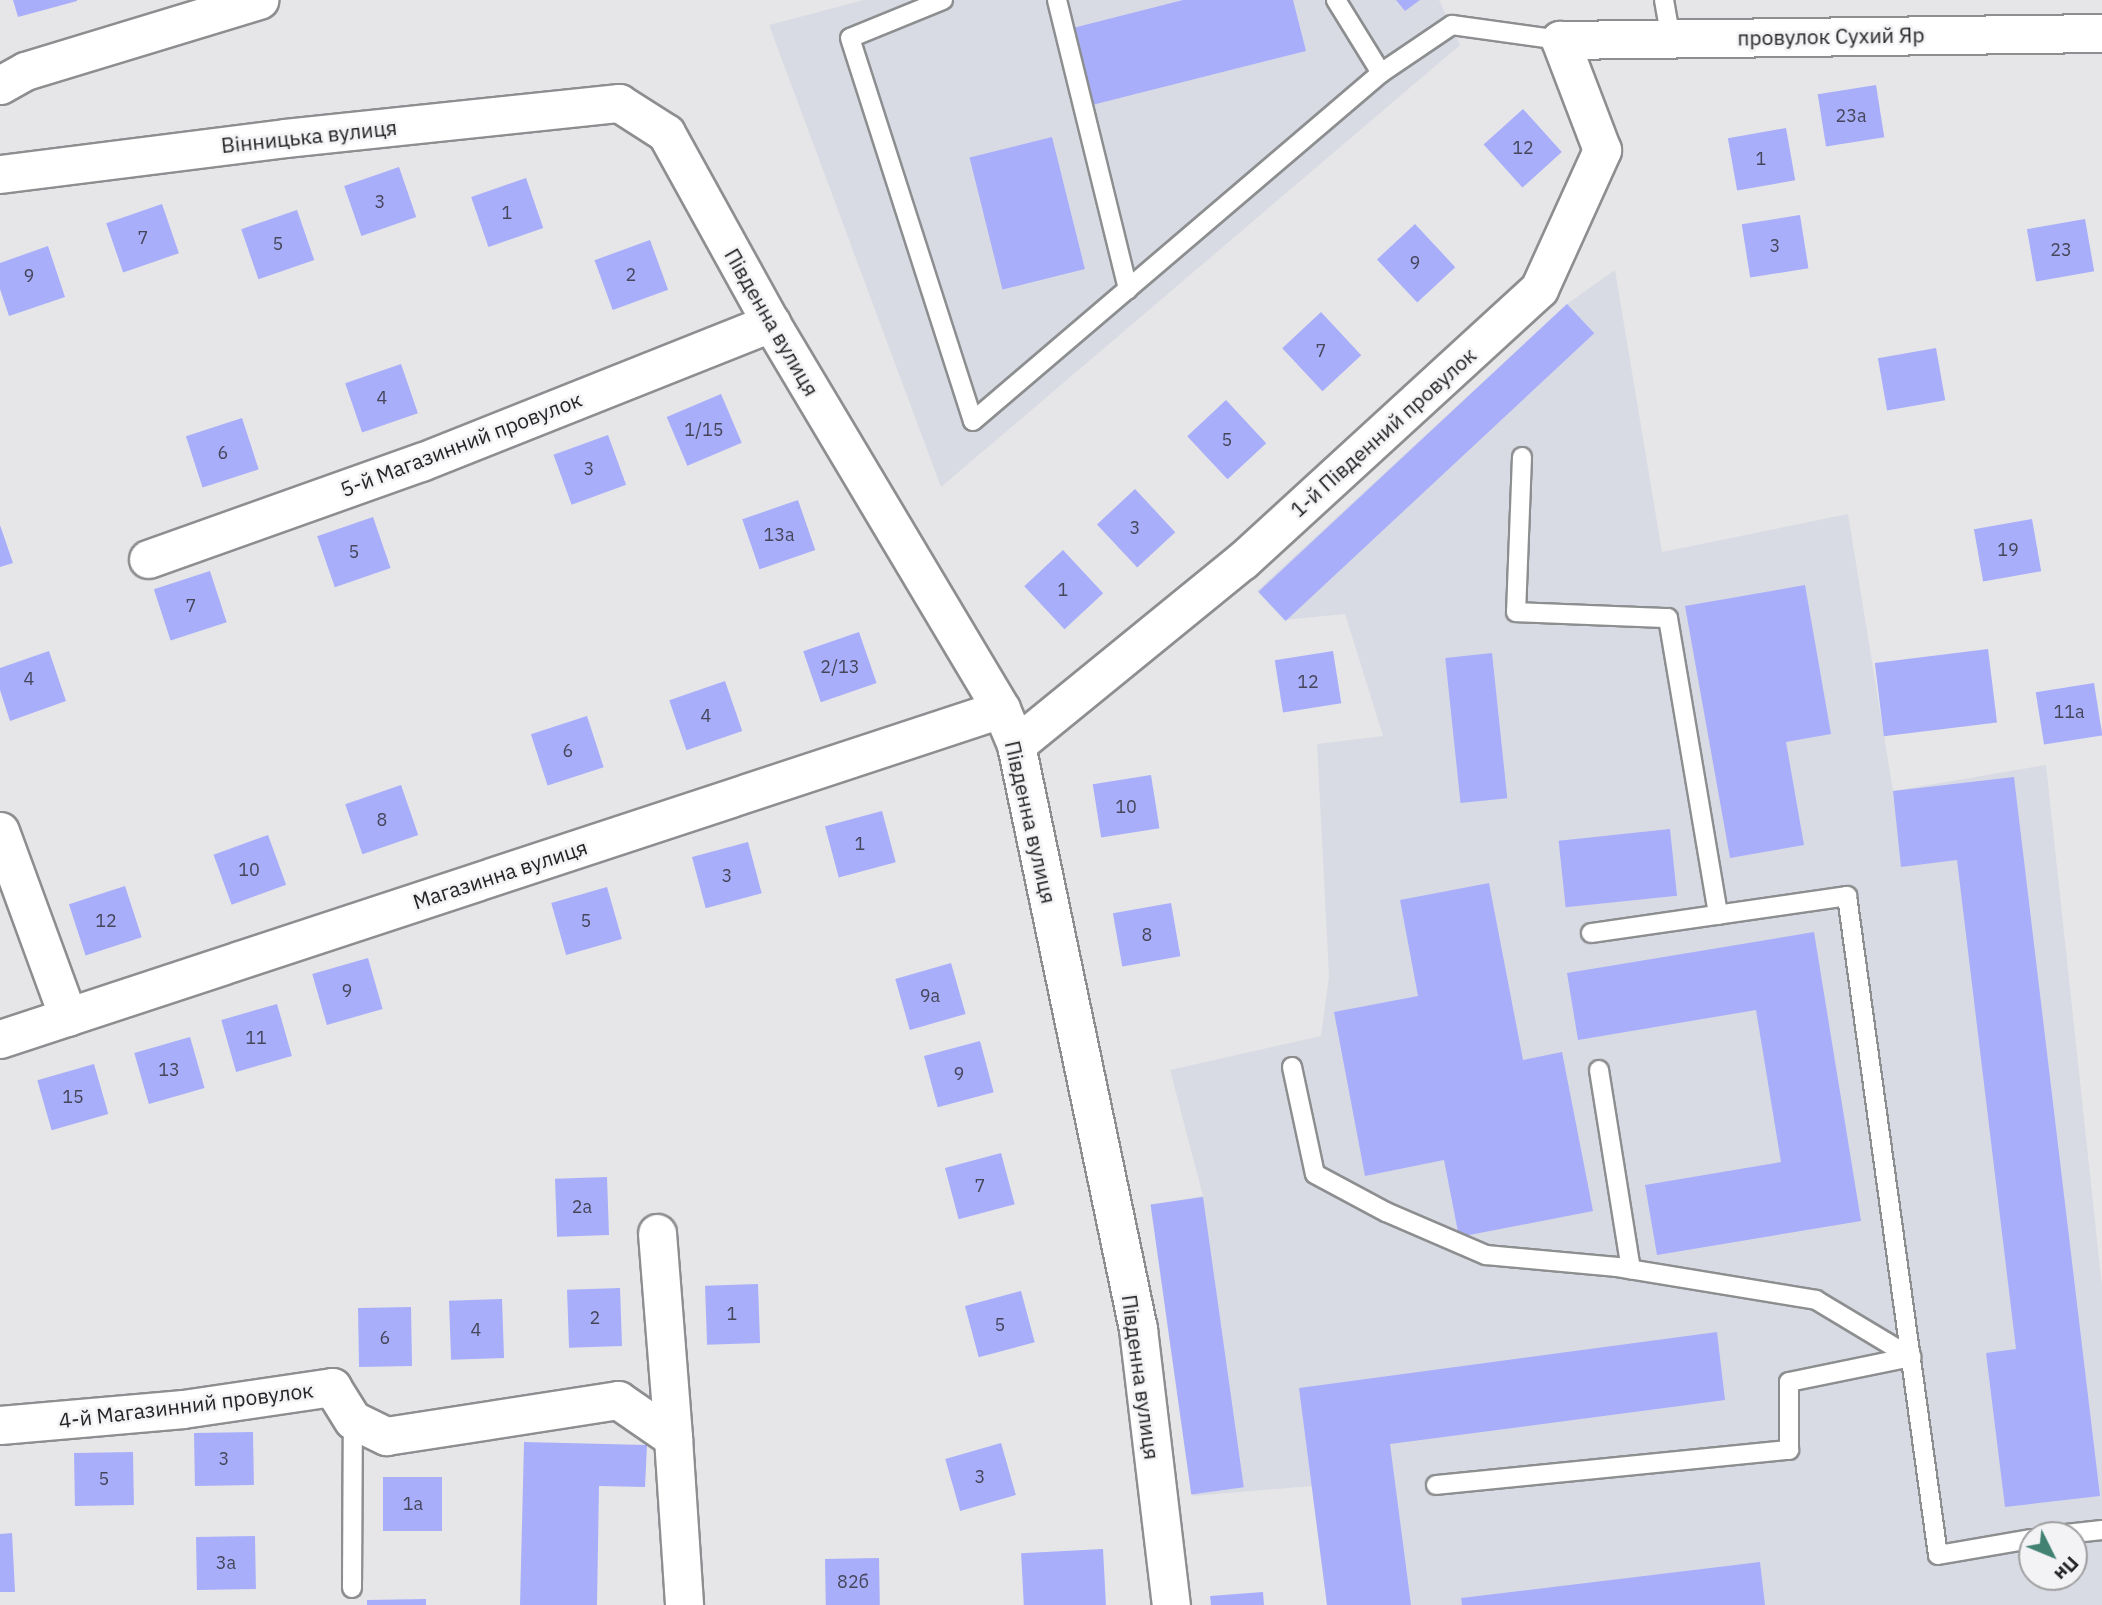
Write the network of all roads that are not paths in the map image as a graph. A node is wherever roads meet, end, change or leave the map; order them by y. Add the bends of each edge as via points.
1 (259, 0) edge
2 (943, 0) edge
3 (1057, 0) edge
4 (1336, 0) edge
5 (1664, 0) edge
6 (2102, 33) edge
7 (1671, 38) junction
8 (1560, 40) junction
9 (1381, 73) junction
10 (0, 85) edge
11 (619, 103) joint
12 (0, 174) edge
13 (1128, 289) junction
14 (771, 323) junction
15 (1522, 457) dead end
16 (148, 559) dead end
17 (1001, 709) junction
18 (1016, 745) junction
19 (0, 831) edge
20 (1718, 915) junction
21 (1591, 933) dead end
22 (68, 1017) junction
23 (0, 1039) edge
24 (1292, 1067) dead end
25 (1599, 1070) dead end
26 (657, 1233) dead end
27 (1631, 1269) junction
28 (1911, 1357) junction
29 (353, 1420) junction
30 (0, 1426) edge
31 (673, 1438) junction
32 (1436, 1485) dead end
33 (2018, 1541) edge
34 (352, 1588) dead end
35 (684, 1605) edge
36 (1171, 1605) edge

1 - 10 street via 25,72
2 - 13 lane via 850,38 973,421
3 - 13 lane
4 - 9 lane
5 - 7 lane
6 - 7 street, провулок Сухий Яр
7 - 8 street, провулок Сухий Яр
8 - 9 lane via 1452,25
8 - 18 street, 1-й Південний провулок via 1602,150 1539,289 1242,561
9 - 13 lane
11 - 12 street, Вінницька вулиця
11 - 14 street, Південна вулиця via 666,133
14 - 16 street, 5-й Магазинний провулок via 421,462
14 - 17 street, Південна вулиця
15 - 20 lane via 1516,612 1668,618
17 - 18 street, Південна вулиця
17 - 22 street, Магазинна вулиця
18 - 36 street, Південна вулиця via 1138,1329
19 - 22 street
20 - 21 lane
20 - 28 lane via 1847,896
22 - 23 street, Магазинна вулиця
24 - 27 lane via 1315,1174 1386,1212 1486,1255
25 - 27 lane
26 - 31 street
27 - 28 lane via 1816,1300
28 - 32 lane via 1789,1382 1789,1450
28 - 33 lane via 1938,1555
29 - 30 street, 4-й Магазинний провулок via 332,1387 183,1409
29 - 31 street via 386,1436 618,1400
29 - 34 lane
31 - 35 street

